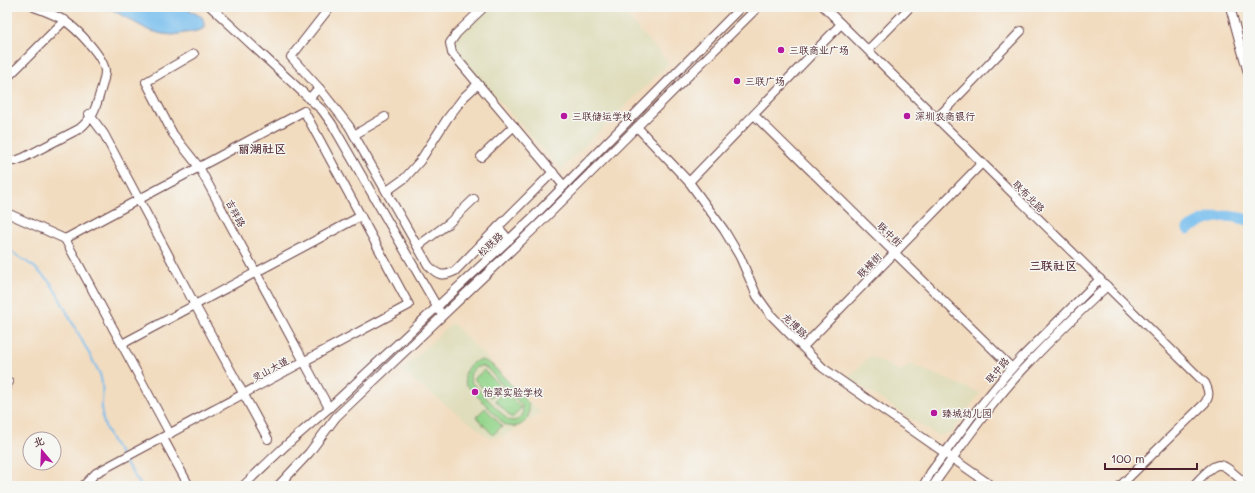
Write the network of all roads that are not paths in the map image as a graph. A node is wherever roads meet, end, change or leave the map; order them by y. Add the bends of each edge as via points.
1 (34, 7) edge
2 (211, 7) edge
3 (330, 7) edge
4 (484, 7) edge
5 (741, 7) edge
6 (758, 7) edge
7 (824, 7) edge
8 (910, 7) edge
9 (1230, 7) edge
10 (65, 20) junction
11 (841, 24) junction
12 (1021, 31) dead end
13 (868, 50) junction
14 (194, 54) dead end
15 (1248, 73) edge
16 (7, 78) edge
17 (478, 84) junction
18 (320, 89) junction
19 (309, 99) junction
20 (90, 115) junction
21 (754, 115) junction
22 (385, 117) dead end
23 (937, 118) junction
24 (514, 126) junction
25 (637, 127) junction
26 (354, 135) junction
27 (481, 157) dead end
28 (7, 161) edge
29 (982, 163) junction
30 (199, 167) junction
31 (553, 172) junction
32 (689, 182) junction
33 (564, 186) junction
34 (386, 191) junction
35 (474, 199) dead end
36 (139, 200) junction
37 (7, 213) edge
38 (360, 216) junction
39 (498, 227) junction
40 (65, 239) junction
41 (509, 240) junction
42 (418, 246) junction
43 (895, 253) junction
44 (256, 272) junction
45 (1100, 279) junction
46 (1107, 286) junction
47 (195, 305) junction
48 (437, 307) junction
49 (442, 316) junction
50 (122, 344) junction
51 (803, 347) junction
52 (304, 362) junction
53 (1012, 368) junction
54 (244, 394) junction
55 (329, 408) junction
56 (167, 436) junction
57 (268, 439) dead end
58 (945, 453) junction
59 (952, 458) junction
60 (83, 486) edge
61 (189, 486) edge
62 (244, 486) edge
63 (278, 486) edge
64 (923, 486) edge
65 (933, 486) edge
66 (992, 486) edge
67 (1120, 486) edge
68 (1193, 486) edge
69 (1248, 486) edge

1 - 10 street
2 - 19 street
3 - 18 street via 291,57
4 - 17 street via 450,43 452,52
5 - 33 street, 松联路
6 - 25 street, 松联路
7 - 11 street, 联布北路
8 - 13 street
9 - 15 street
10 - 16 street
10 - 20 street via 84,37 103,64 104,79 97,104
11 - 13 street, 联布北路
11 - 21 street
12 - 23 street
13 - 23 street, 联布北路
14 - 30 street, 吉祥路 via 146,82 173,134
17 - 24 street
17 - 34 street via 447,119 420,161 405,178
18 - 19 street
18 - 26 street
19 - 48 street via 322,110 332,124
20 - 28 street via 86,124 79,129 19,160
20 - 36 street via 104,134
21 - 32 street
21 - 43 street, 联中街
22 - 26 street
23 - 29 street, 联布北路
24 - 27 street
24 - 31 street
25 - 32 street, 龙博路
25 - 49 street, 松联路
26 - 34 street
29 - 43 street, 联横街
29 - 45 street, 联布北路
30 - 36 street
30 - 38 street via 304,111
30 - 44 street, 吉祥路
31 - 33 street
31 - 39 street
32 - 51 street, 龙博路 via 738,252 761,303
33 - 41 street, 松联路
34 - 42 street
35 - 42 street via 450,223
36 - 40 street
36 - 47 street
37 - 40 street
38 - 44 street
38 - 52 street, 灵山大道 via 409,306
39 - 41 street
39 - 42 street via 456,271 448,274 440,275 434,272
40 - 50 street
41 - 48 street, 松联路
43 - 51 street, 联横街
43 - 53 street, 联中街
44 - 47 street
44 - 52 street, 吉祥路
45 - 46 street, 联布北路
45 - 53 street, 联中路
46 - 59 street, 联中路 via 1029,363
46 - 67 street, 联布北路 via 1206,383 1209,393 1205,403
47 - 50 street
47 - 54 street
48 - 49 street
48 - 55 street, 松联路
49 - 63 street, 松联路 via 336,417 310,453
50 - 56 street
51 - 58 street, 龙博路 via 823,368
52 - 54 street, 灵山大道
52 - 55 street, 吉祥路
53 - 58 street, 联中路
54 - 56 street, 灵山大道
54 - 57 street
55 - 62 street, 松联路
56 - 60 street, 灵山大道 via 96,473
56 - 61 street
58 - 59 street, 龙博路
58 - 64 street, 联中路
59 - 65 street, 联中路
59 - 66 street, 龙博路
68 - 69 street via 1216,464 1222,465

